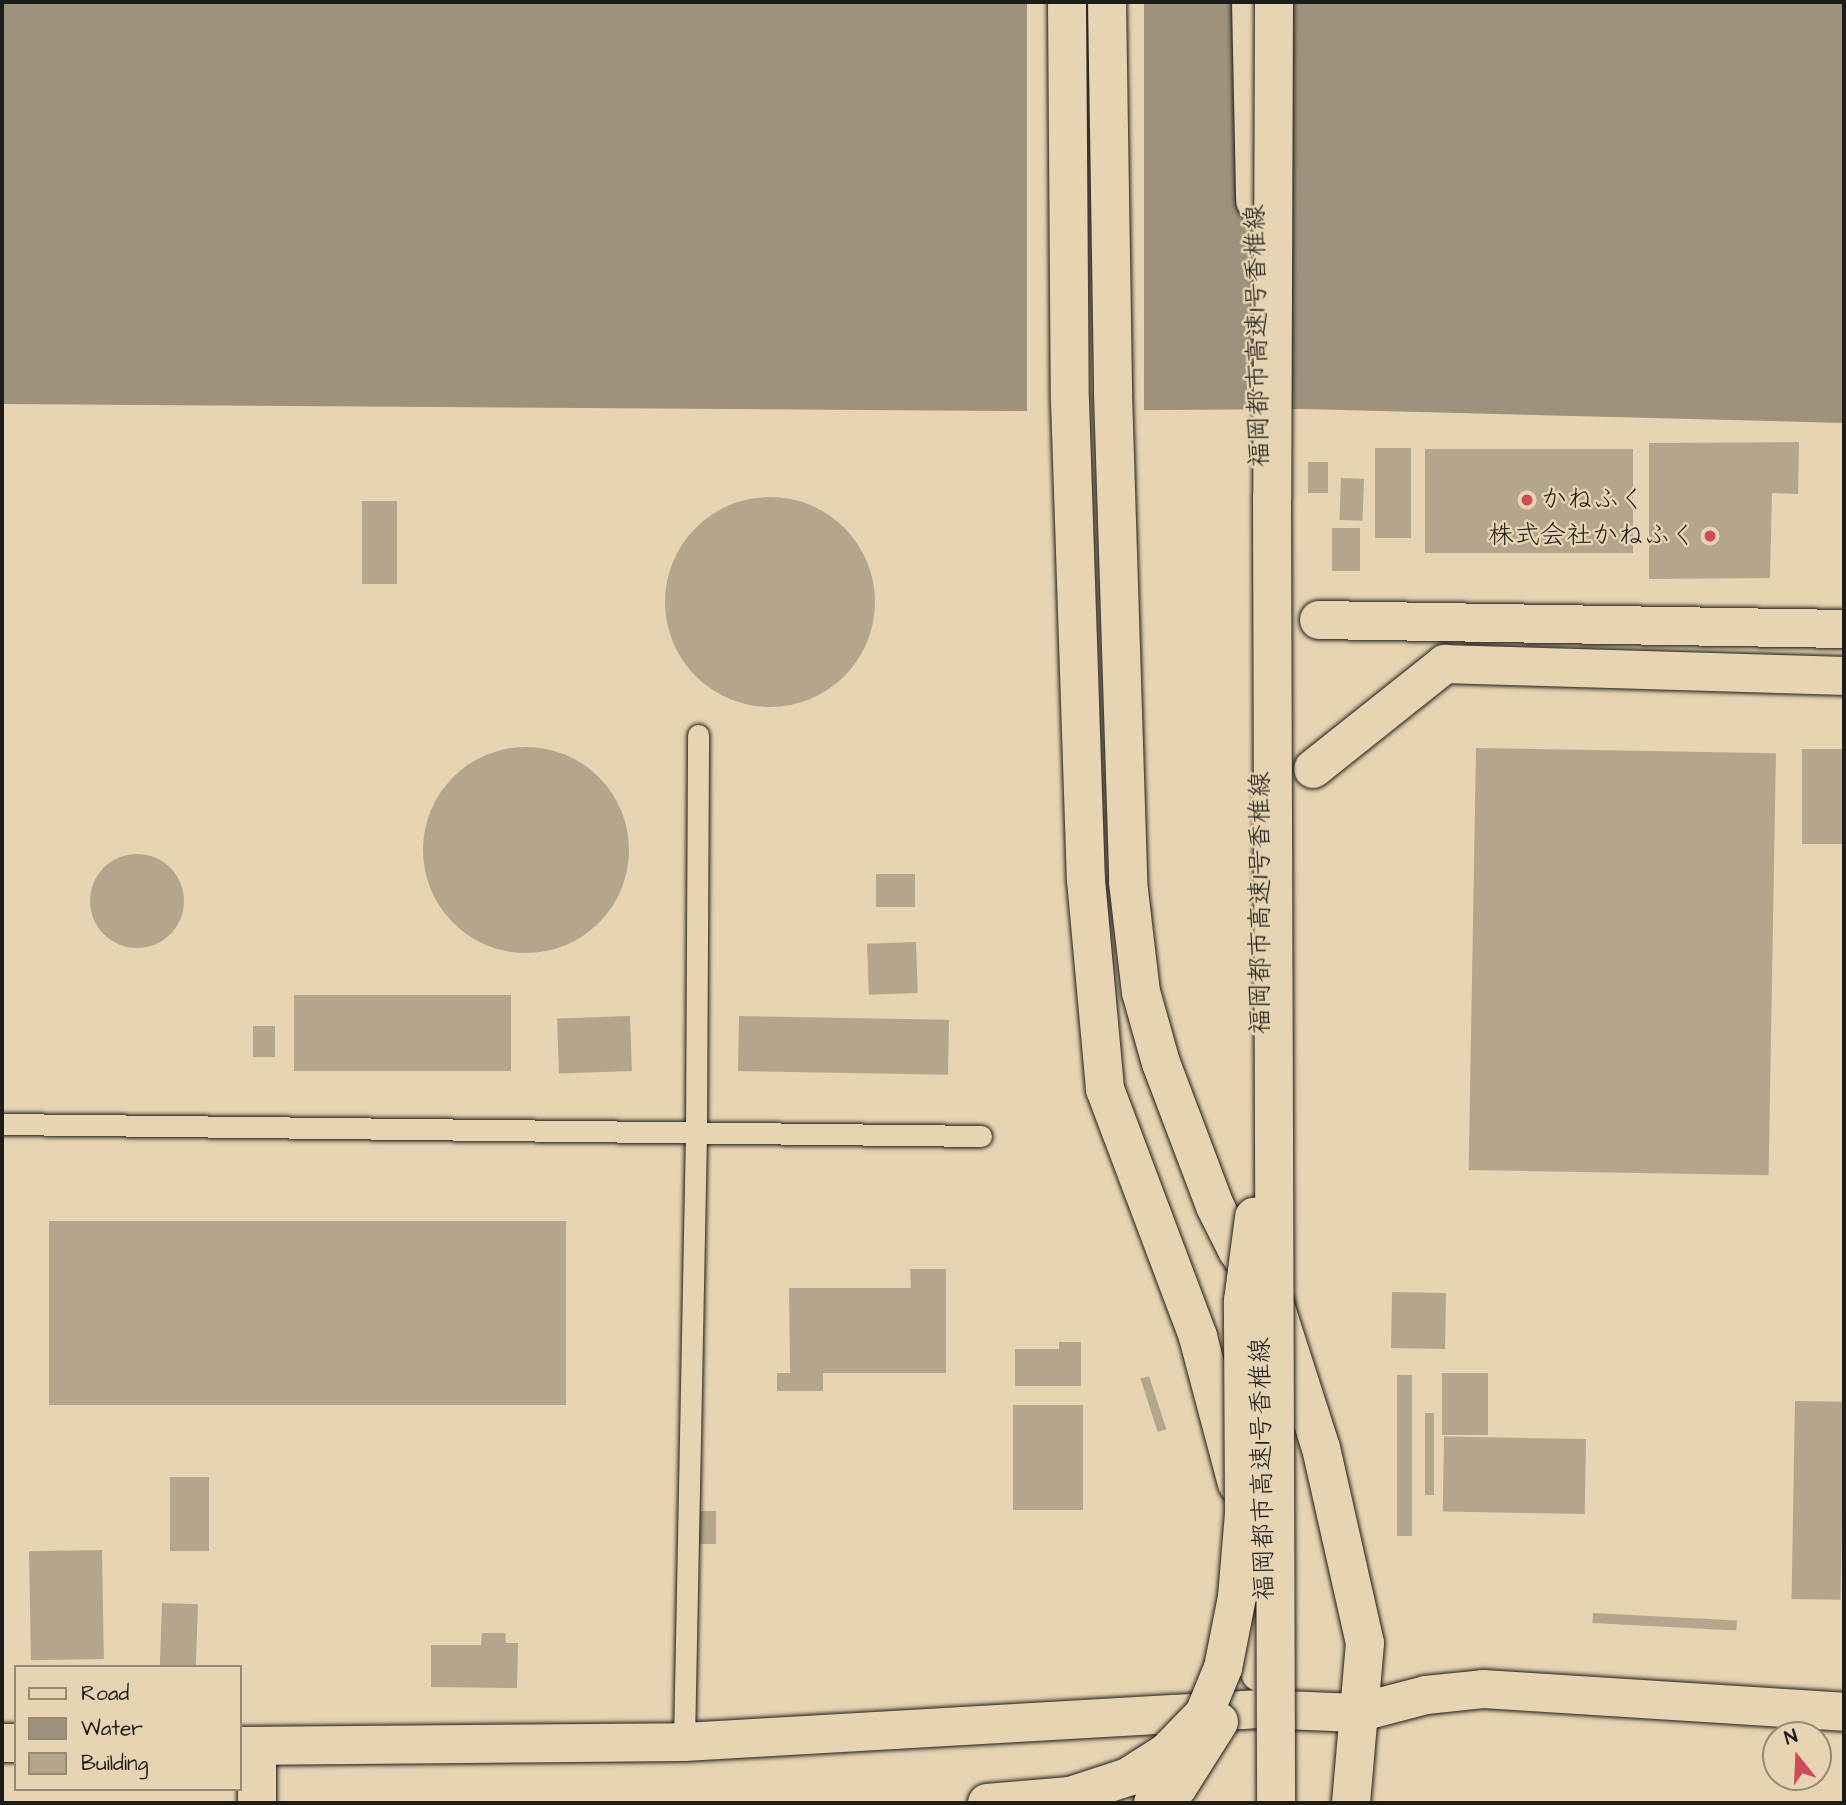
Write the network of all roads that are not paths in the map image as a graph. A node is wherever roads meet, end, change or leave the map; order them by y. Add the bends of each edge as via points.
1 (1067, 2) edge
2 (1107, 2) edge
3 (1251, 2) edge
4 (1274, 2) edge
5 (1318, 620) dead end
6 (1844, 629) edge
7 (1844, 676) edge
8 (698, 735) dead end
9 (1313, 769) dead end
10 (2, 1124) edge
11 (696, 1132) junction
12 (981, 1136) dead end
13 (1265, 1213) junction
14 (1260, 1709) junction
15 (1844, 1712) edge
16 (1357, 1713) junction
17 (684, 1742) junction
18 (248, 1746) edge
19 (257, 1803) edge
20 (987, 1803) edge
21 (1153, 1803) edge
22 (1259, 1803) edge
23 (1267, 1803) edge
24 (1276, 1803) edge
25 (1351, 1803) edge

1 - 14 main road via 1070,401 1086,880 1105,1089 1198,1337 1234,1467 1251,1567
2 - 16 main road via 1128,882 1141,992 1161,1063 1215,1206 1237,1250 1275,1306 1321,1448 1365,1643
3 - 13 main road, 福岡都市高速1号香椎線 via 1261,480
4 - 13 main road, 福岡都市高速1号香椎線, bridge
5 - 6 main road
7 - 9 main road via 1445,664
8 - 11 lane
10 - 11 lane
11 - 12 lane
11 - 17 lane
13 - 20 main road, bridge via 1243,1301 1244,1513 1237,1597 1223,1668 1204,1714 1167,1752 1128,1777 1070,1796
13 - 21 main road, bridge via 1254,1372 1245,1644 1220,1719 1178,1787
13 - 23 main road, 福岡都市高速1号香椎線, bridge
13 - 24 main road, 福岡都市高速1号香椎線, bridge
14 - 16 main road
14 - 17 main road
14 - 22 main road
15 - 16 main road via 1483,1689 1426,1695
16 - 25 main road
17 - 18 main road
18 - 19 main road

